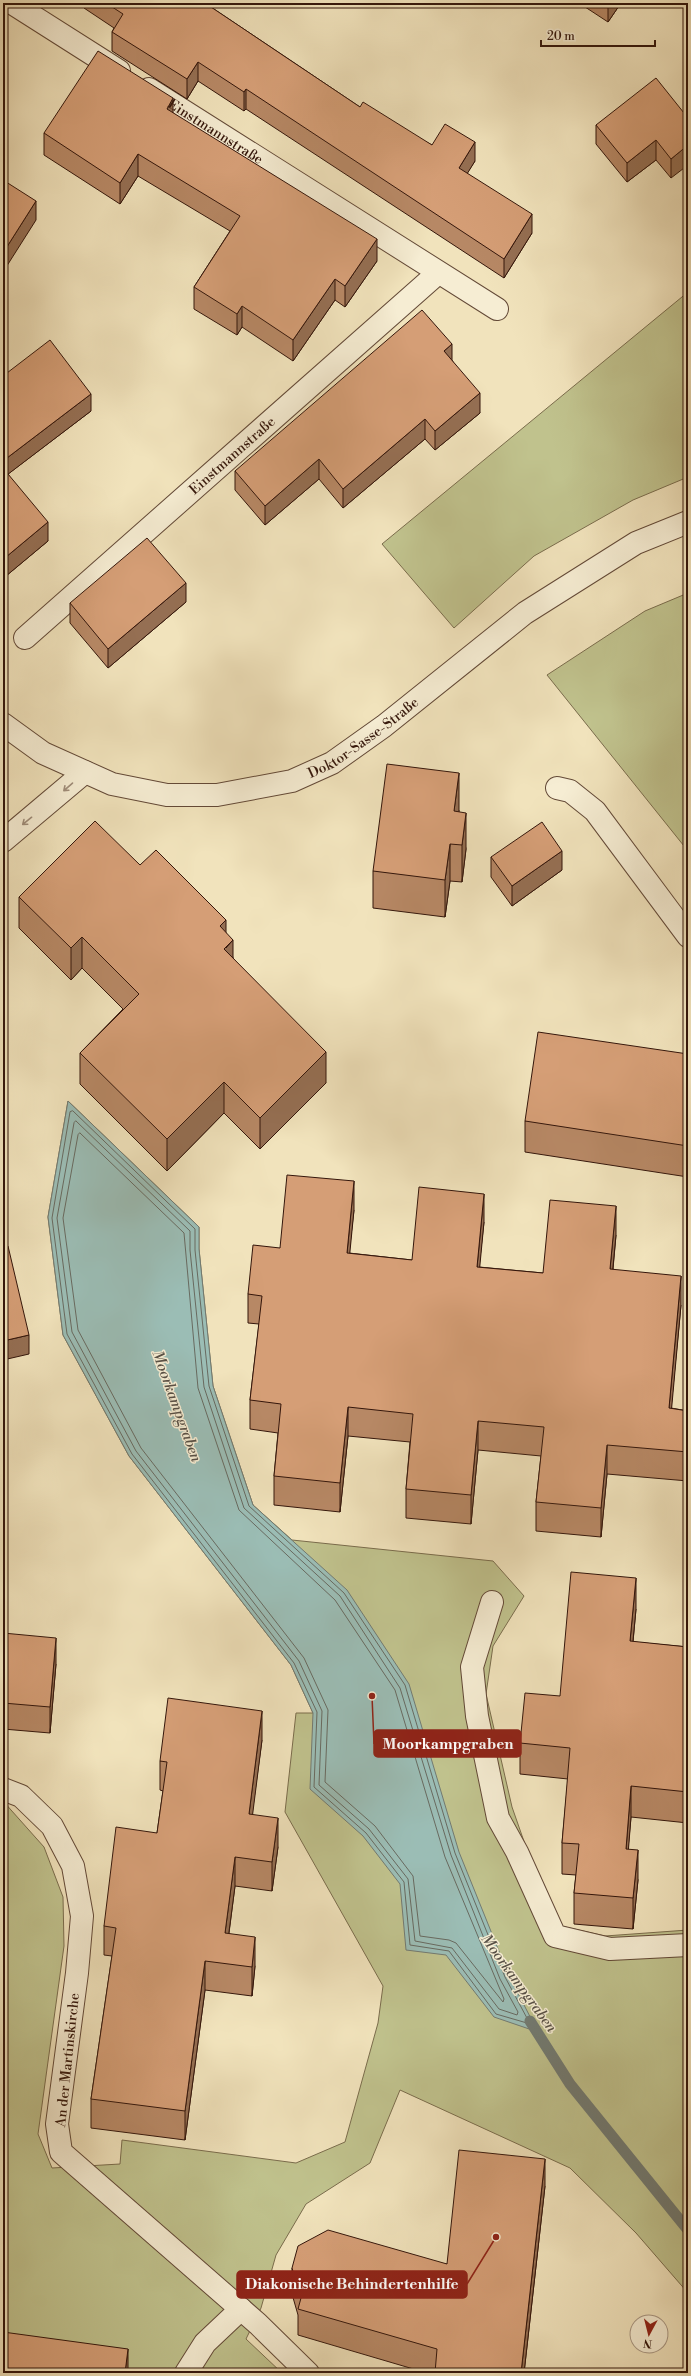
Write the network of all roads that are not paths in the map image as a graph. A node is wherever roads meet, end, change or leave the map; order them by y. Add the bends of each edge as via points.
1 (12, 3) edge
2 (438, 273) junction
3 (497, 309) dead end
4 (688, 522) edge
5 (25, 638) dead end
6 (3, 724) edge
7 (85, 772) junction
8 (557, 788) dead end
9 (3, 841) edge
10 (688, 936) edge
11 (492, 1602) dead end
12 (3, 1789) edge
13 (688, 1945) edge
14 (240, 2309) junction
15 (186, 2373) edge
16 (308, 2373) edge

1 - 2 street, Einstmannstraße
2 - 3 street, Einstmannstraße
2 - 5 street, Einstmannstraße
4 - 7 street, Doktor-Sasse-Straße via 636,543 526,614 384,726 332,763 292,782 217,795 167,795 112,784
6 - 7 street, Doktor-Sasse-Straße via 43,753
7 -> 9 street
8 - 10 street via 570,791 594,811
11 - 13 street via 472,1667 476,1716 498,1818 517,1852 555,1936 610,1949
12 - 14 street, An der Martinskirche via 21,1796 52,1826 73,1866 82,1916 57,2124 61,2152
14 - 15 street via 205,2343
14 - 16 street, An der Martinskirche

